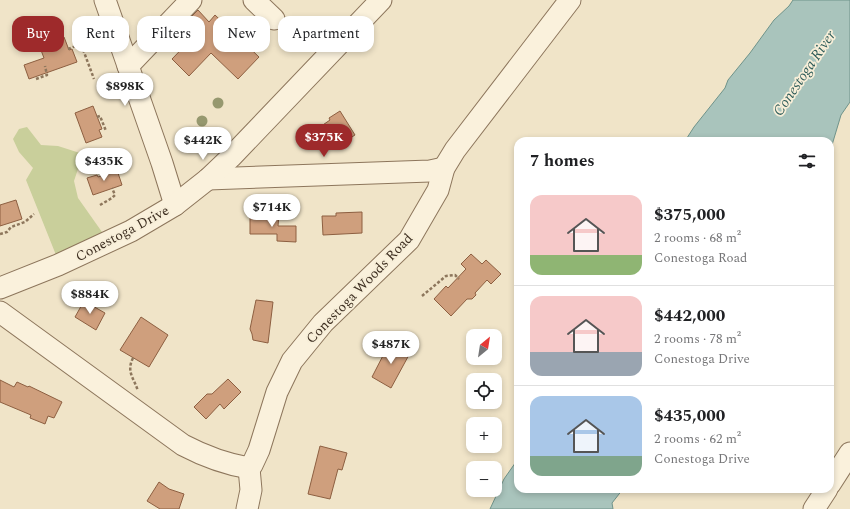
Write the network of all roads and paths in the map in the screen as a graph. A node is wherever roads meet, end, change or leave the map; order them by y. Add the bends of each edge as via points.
1 (105, 0) edge
2 (191, 0) edge
3 (254, 0) edge
4 (381, 0) edge
5 (570, 0) edge
6 (274, 19) dead end
7 (68, 49) dead end
8 (45, 66) dead end
9 (128, 66) junction
10 (36, 79) dead end
11 (94, 79) dead end
12 (97, 117) dead end
13 (106, 131) dead end
14 (444, 168) junction
15 (208, 179) junction
16 (112, 188) dead end
17 (100, 205) dead end
18 (175, 205) junction
19 (34, 214) dead end
20 (0, 234) edge
21 (459, 279) dead end
22 (0, 288) edge
23 (422, 296) dead end
24 (0, 312) edge
25 (134, 358) dead end
26 (132, 408) junction
27 (850, 453) edge
28 (249, 468) junction
29 (834, 478) edge
30 (824, 493) edge
31 (247, 509) edge
32 (814, 509) edge

1 - 9 street
2 - 9 street
3 - 6 street
4 - 15 street, Conestoga Drive
5 - 14 street, Conestoga Woods Road via 492,100
7 - 11 path via 81,44
8 - 10 path via 47,75
9 - 18 street
12 - 13 path via 100,116
14 - 15 street via 430,171
14 - 28 street, Conestoga Woods Road via 438,190 409,240 323,323 292,361 277,392 259,450
15 - 18 street, Conestoga Drive
16 - 17 path via 115,195
18 - 22 street, Conestoga Drive via 104,245
19 - 20 path via 25,222
21 - 23 path via 455,275 446,276
24 - 26 street
25 - 26 path via 130,370 138,392
26 - 28 street via 183,445 228,464
27 - 29 street
28 - 31 street via 251,490
30 - 32 street

